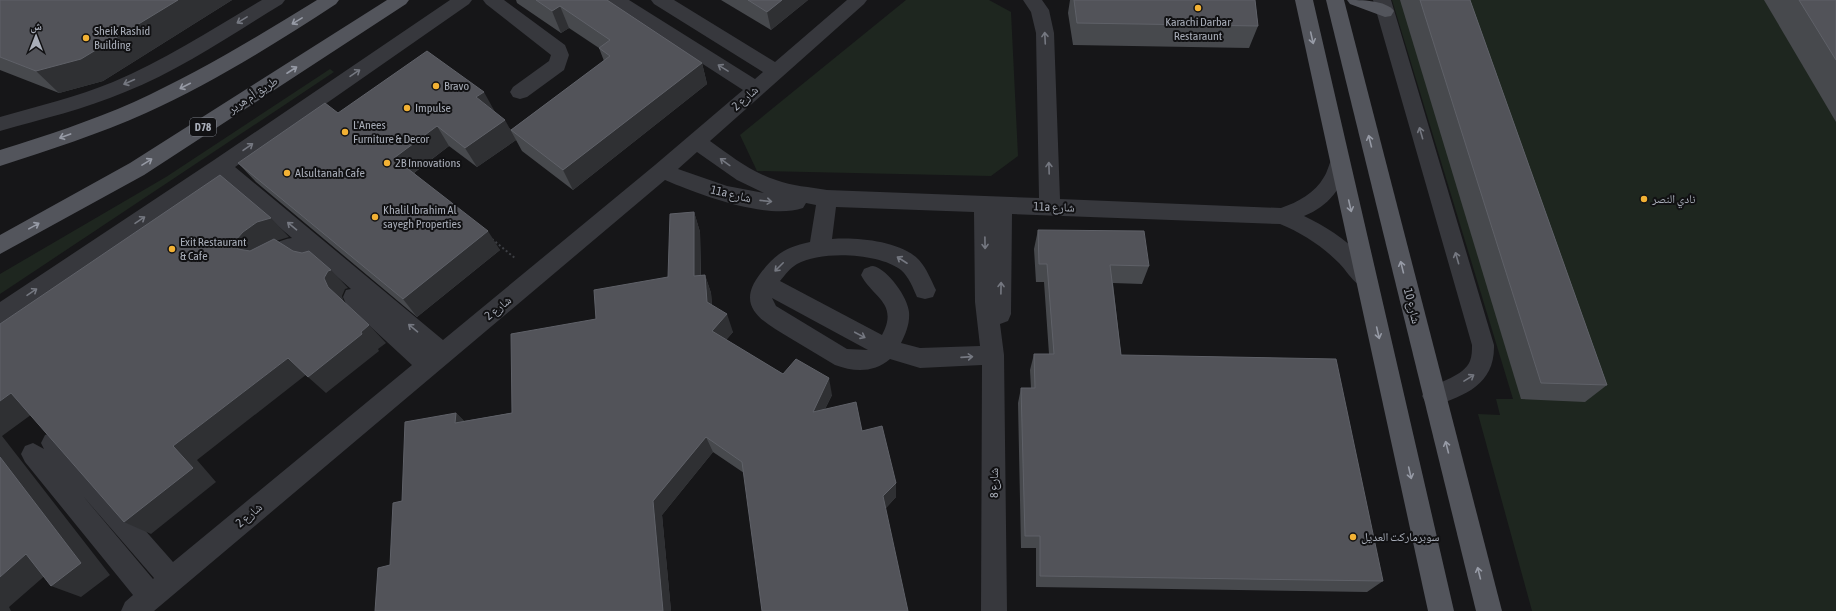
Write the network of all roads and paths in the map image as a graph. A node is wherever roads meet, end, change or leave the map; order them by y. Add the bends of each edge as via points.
1 (276, 0) edge
2 (330, 0) edge
3 (400, 0) edge
4 (463, 0) edge
5 (492, 0) edge
6 (616, 0) edge
7 (660, 0) edge
8 (858, 0) edge
9 (1032, 0) edge
10 (1304, 0) edge
11 (1335, 0) edge
12 (1356, 0) edge
13 (1384, 6) edge
14 (776, 72) junction
15 (756, 89) junction
16 (520, 92) dead end
17 (0, 124) edge
18 (696, 141) junction
19 (0, 158) edge
20 (1340, 162) junction
21 (221, 166) junction
22 (662, 171) junction
23 (827, 198) junction
24 (993, 204) junction
25 (1050, 207) junction
26 (1281, 216) junction
27 (488, 236) dead end
28 (0, 245) edge
29 (820, 248) junction
30 (267, 261) edge
31 (872, 275) dead end
32 (536, 276) junction
33 (1366, 277) junction
34 (925, 290) dead end
35 (0, 314) edge
36 (885, 348) junction
37 (993, 355) junction
38 (435, 359) junction
39 (1434, 396) junction
40 (172, 580) junction
41 (143, 604) edge
42 (994, 611) edge
43 (1441, 611) edge
44 (1489, 611) edge

1 -> 17 street via 191,50 119,87
2 -> 19 main road via 210,72 158,99 108,120
28 -> 3 main road, طريق أم هرير / D78 via 137,169
21 -> 4 street
5 - 16 street via 558,50 560,55 557,65
15 -> 6 street
7 - 14 street
8 - 14 street, شارع 2
25 -> 9 street via 1045,33 1040,10
10 -> 20 main road
39 -> 11 main road, شارع 10
12 - 13 main road
39 -> 13 street via 1476,374 1482,365 1483,345
14 - 15 street, شارع 2
15 - 18 street, شارع 2
18 - 22 street, شارع 2
23 -> 18 street, 11a شارع via 760,183 734,169
20 - 26 street, 11a شارع via 1336,176 1327,190 1315,201 1300,210
20 -> 33 main road
35 -> 21 street
38 -> 21 street
22 -> 23 street, 11a شارع via 711,190 743,198 790,203
22 - 32 street, شارع 2
23 - 24 street, 11a شارع
23 - 29 street
24 - 25 street, 11a شارع
24 - 37 street, شارع 8 via 1000,310
25 - 26 street, 11a شارع
26 - 33 street, 11a شارع via 1320,234 1353,261
27 - 32 path
34 -> 29 street via 919,276 909,264 895,256 877,251
29 -> 36 street via 789,258 777,268 761,291 763,307 768,314 843,358 865,360 876,357
30 - 38 street via 288,247 302,249
31 - 36 street via 890,293 897,305 899,318 896,330
32 - 38 street, شارع 2
33 -> 43 main road
36 -> 37 street via 920,358
37 - 42 street, شارع 8
38 - 40 street, شارع 2
44 -> 39 main road, شارع 10
40 - 41 street, شارع 2
40 - 41 street via 43,449

